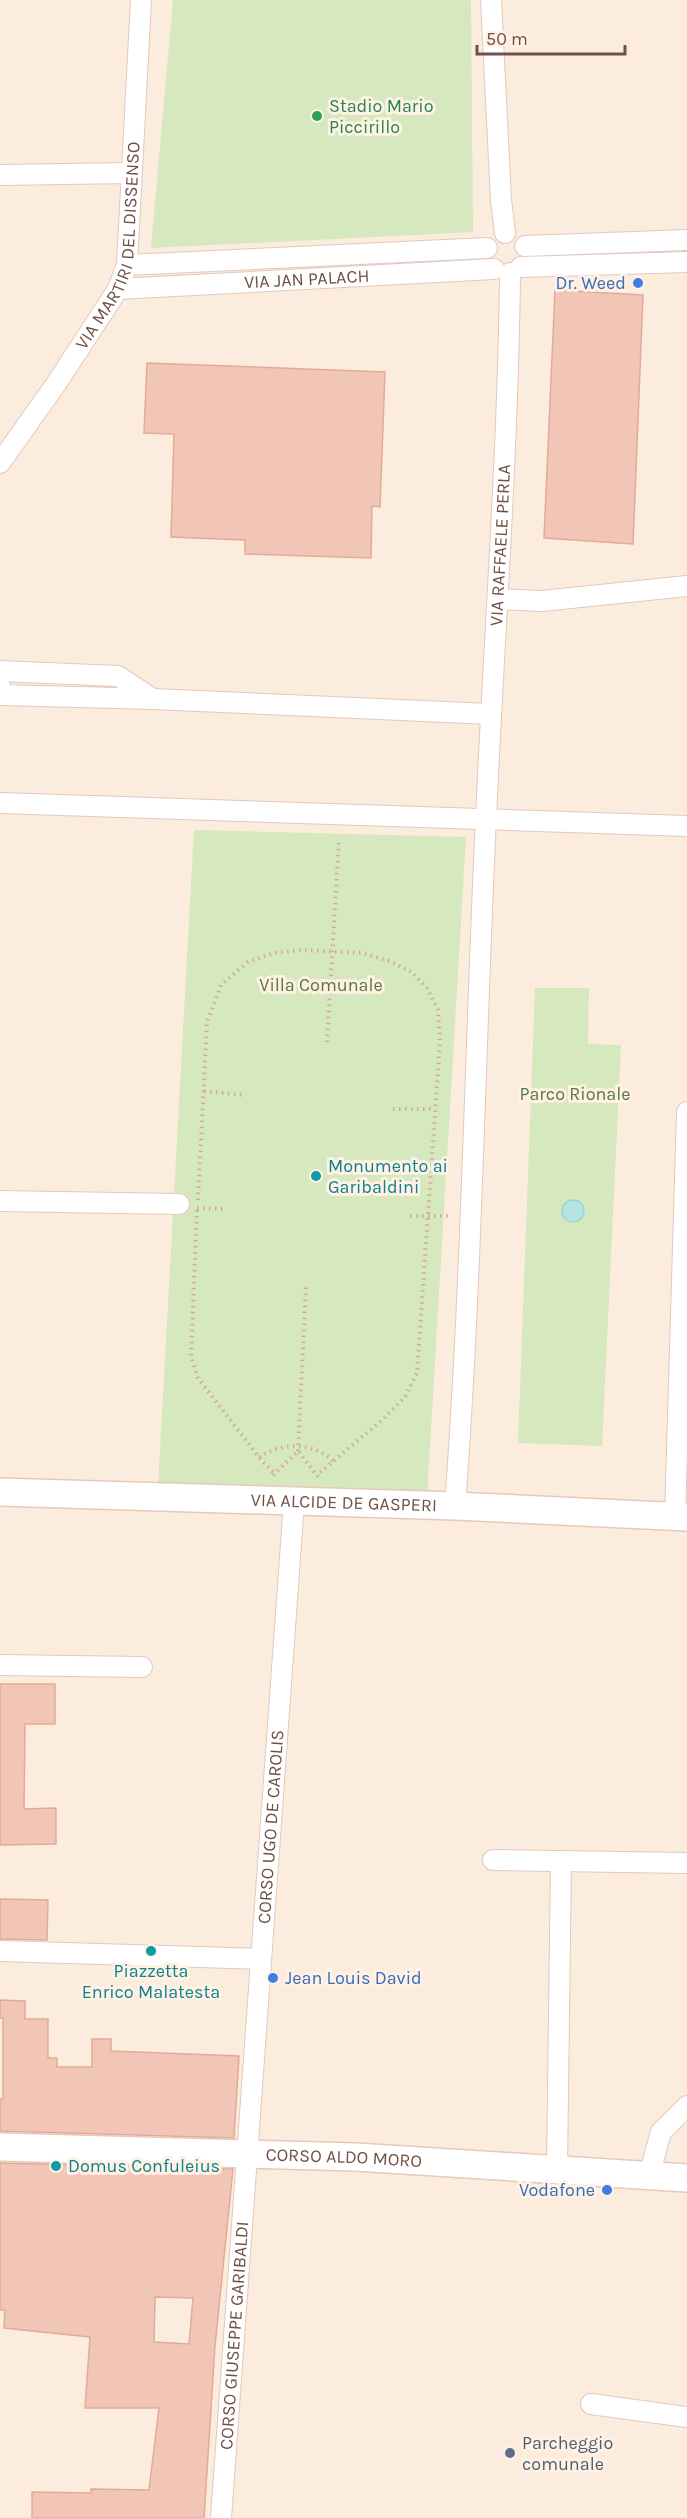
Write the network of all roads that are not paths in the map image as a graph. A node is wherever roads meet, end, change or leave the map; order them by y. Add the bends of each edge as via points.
1 (141, 0) edge
2 (491, 0) edge
3 (131, 173) junction
4 (0, 175) edge
5 (505, 233) junction
6 (687, 240) edge
7 (525, 246) junction
8 (487, 248) junction
9 (687, 262) edge
10 (127, 265) junction
11 (508, 270) junction
12 (118, 289) junction
13 (0, 463) edge
14 (687, 586) edge
15 (498, 599) junction
16 (0, 671) edge
17 (0, 686) edge
18 (1, 695) edge
19 (153, 699) junction
20 (491, 714) junction
21 (0, 803) edge
22 (486, 818) junction
23 (687, 826) edge
24 (687, 1112) edge
25 (0, 1201) edge
26 (188, 1206) road end
27 (0, 1492) edge
28 (294, 1502) junction
29 (455, 1506) junction
30 (681, 1517) edge
31 (0, 1665) edge
32 (142, 1667) dead end
33 (493, 1860) dead end
34 (561, 1861) junction
35 (687, 1863) edge
36 (0, 1952) edge
37 (261, 1959) junction
38 (687, 2106) edge
39 (0, 2147) edge
40 (247, 2152) junction
41 (557, 2170) junction
42 (649, 2176) junction
43 (687, 2178) edge
44 (591, 2404) dead end
45 (687, 2417) edge
46 (221, 2518) edge

1 - 3 street, VIA MARTIRI DEL DISSENSO
2 - 5 street
3 - 4 street
3 - 10 street, VIA MARTIRI DEL DISSENSO
5 - 7 street via 519,238
5 - 8 street via 496,236
6 - 7 street
7 - 11 street via 526,257
8 - 10 street, VIA JAN PALACH
8 - 11 street via 487,260
9 - 11 street, VIA JAN PALACH
10 - 12 street, VIA MARTIRI DEL DISSENSO
11 - 12 street, VIA JAN PALACH
11 - 15 street, VIA RAFFAELE PERLA via 508,395
12 - 13 street, VIA MARTIRI DEL DISSENSO
14 - 15 street via 542,600
15 - 20 street, VIA RAFFAELE PERLA
16 - 19 street via 118,676
17 - 18 street
18 - 19 street
19 - 20 street
20 - 22 street, VIA RAFFAELE PERLA
21 - 22 street
22 - 23 street
22 - 29 street, VIA RAFFAELE PERLA
24 - 30 street
25 - 26 street
27 - 28 main road, VIA ALCIDE DE GASPERI
28 - 29 main road, VIA ALCIDE DE GASPERI
28 - 37 street, CORSO UGO DE CAROLIS
29 - 30 main road, VIA ALCIDE DE GASPERI
31 - 32 street
33 - 34 street
34 - 35 street
34 - 41 street
36 - 37 street
37 - 40 street, CORSO UGO DE CAROLIS
38 - 42 street via 661,2132
39 - 40 main road, CORSO ALDO MORO
40 - 41 main road, CORSO ALDO MORO
40 - 46 street, CORSO GIUSEPPE GARIBALDI
41 - 42 main road, CORSO ALDO MORO
42 - 43 main road, CORSO ALDO MORO
44 - 45 street

